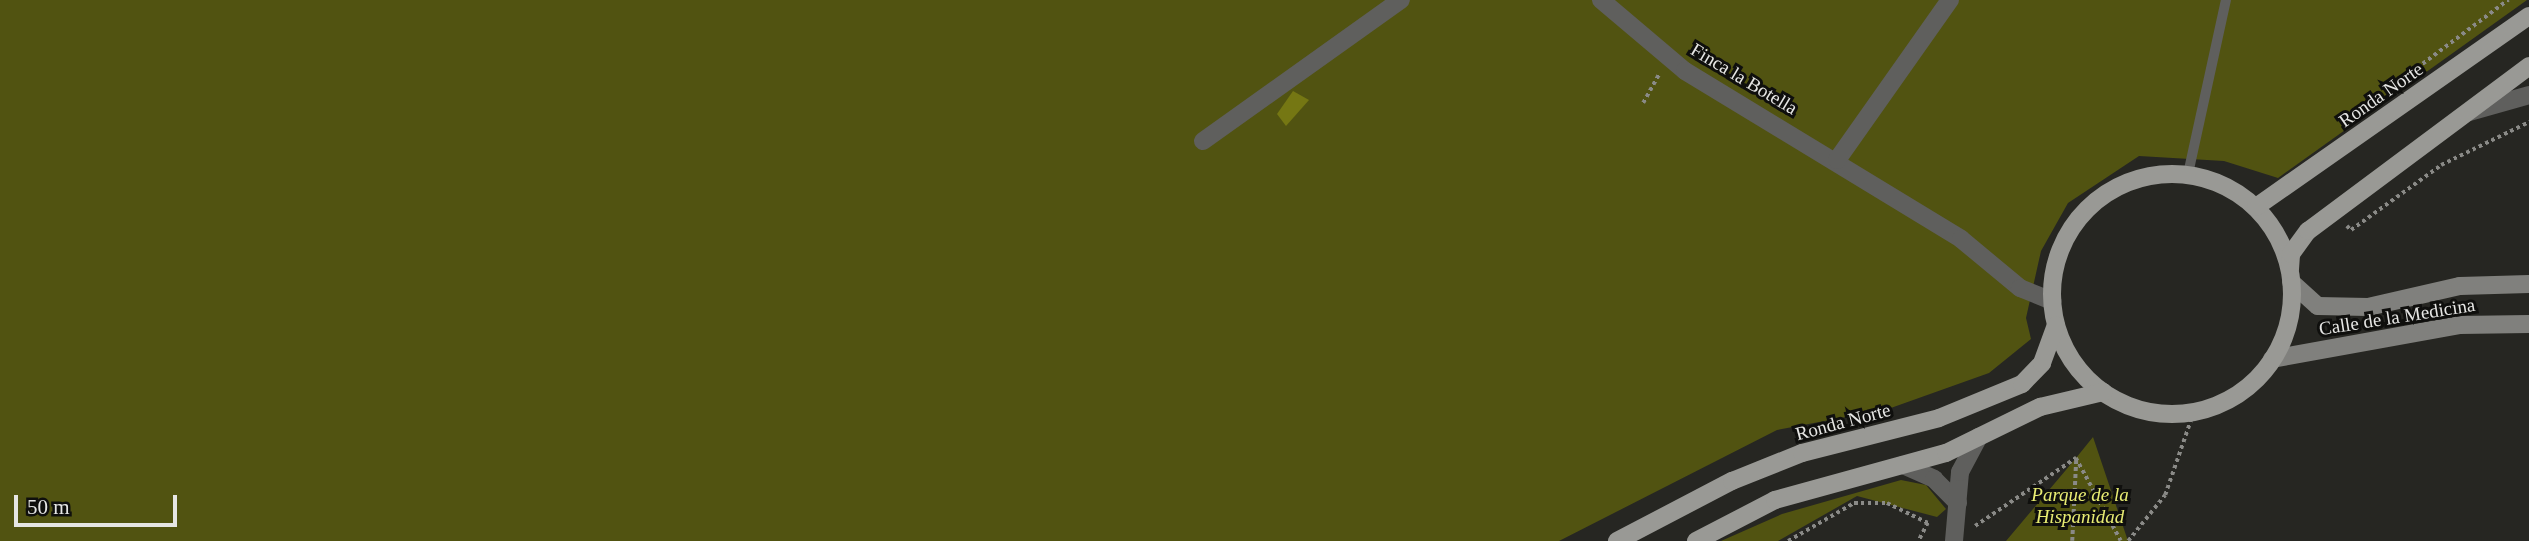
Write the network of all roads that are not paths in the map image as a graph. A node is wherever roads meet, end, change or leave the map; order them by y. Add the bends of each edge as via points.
1 (1401, 0) edge
2 (1601, 0) edge
3 (1950, 0) edge
4 (2226, 0) edge
5 (2529, 16) edge
6 (2529, 65) edge
7 (2529, 95) edge
8 (2465, 113) junction
9 (1203, 141) dead end
10 (1838, 160) junction
11 (2188, 174) junction
12 (2256, 207) junction
13 (2291, 276) junction
14 (2529, 284) edge
15 (2052, 301) junction
16 (2529, 324) edge
17 (2056, 325) junction
18 (2272, 359) junction
19 (2103, 392) junction
20 (1979, 437) junction
21 (1903, 465) junction
22 (1958, 503) junction
23 (1955, 540) edge
24 (1617, 541) edge
25 (1696, 541) edge

1 - 9 street
2 - 10 street, Finca la Botella via 1668,57
3 - 10 street
4 - 11 lane
5 - 12 main road, Ronda Norte
6 - 8 main road, Ronda Norte
7 - 8 street
8 - 13 main road, Ronda Norte via 2308,231 2291,254
10 - 15 street, Finca la Botella via 1961,239 2020,288
11 - 12 main road, Ronda Norte via 2224,186
11 - 15 main road, Ronda Norte via 2141,178 2090,206 2068,233 2055,266
12 - 13 main road, Ronda Norte
13 - 14 main road, Calle de la Medicina via 2318,306 2368,307 2460,286
13 - 18 main road, Ronda Norte via 2288,322
15 - 17 main road, Ronda Norte
16 - 18 main road, Calle de la Medicina via 2459,326
17 - 19 main road, Ronda Norte via 2078,369
17 - 24 main road, Ronda Norte via 2042,363 2022,384 1939,418 1767,467
18 - 19 main road, Ronda Norte via 2238,393 2194,411 2147,411
19 - 20 main road via 2040,407
20 - 21 main road
20 - 22 street via 1960,472
21 - 22 street via 1934,479
21 - 25 main road via 1775,500
22 - 23 street

